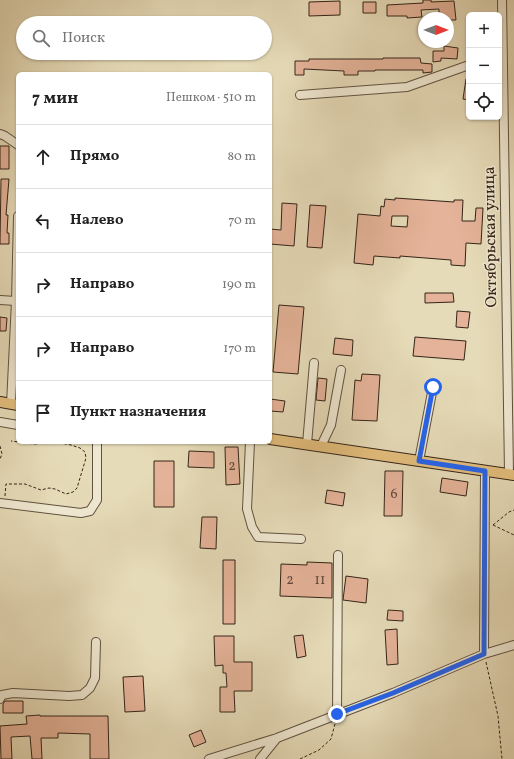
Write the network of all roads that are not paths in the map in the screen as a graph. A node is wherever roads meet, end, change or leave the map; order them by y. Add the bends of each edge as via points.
1 (502, 0) edge
2 (501, 48) edge
3 (466, 66) edge
4 (502, 84) edge
5 (300, 95) dead end
6 (0, 134) edge
7 (16, 144) edge
8 (0, 300) edge
9 (16, 301) edge
10 (16, 335) edge
11 (314, 363) dead end
12 (341, 370) dead end
13 (433, 387) dead end
14 (0, 402) edge
15 (14, 404) edge
16 (0, 422) edge
17 (16, 425) edge
18 (272, 439) edge
19 (97, 444) edge
20 (250, 444) edge
21 (307, 444) junction
22 (511, 445) edge
23 (320, 446) junction
24 (419, 461) junction
25 (485, 471) junction
26 (511, 474) edge
27 (2, 503) edge
28 (301, 539) dead end
29 (338, 556) dead end
30 (96, 642) dead end
31 (514, 645) edge
32 (484, 654) junction
33 (0, 699) edge
34 (337, 714) junction
35 (277, 738) junction
36 (209, 759) edge
37 (260, 759) edge

1 - 2 street, Октябрьская улица
3 - 5 street via 408,87
4 - 22 street, Октябрьская улица
6 - 7 street
8 - 9 street
10 - 15 street
11 - 21 street
12 - 23 street via 331,425
13 - 24 street
14 - 15 main road
16 - 17 street
18 - 21 main road
19 - 27 street via 97,500 90,511 81,513
20 - 28 street via 247,509 252,527 258,537
21 - 23 main road
22 - 26 street, Октябрьская улица
23 - 24 main road
24 - 25 main road
25 - 26 main road
25 - 32 street
29 - 34 street
30 - 33 street via 95,678 90,688 82,695 13,693 2,695
31 - 32 street
32 - 34 street
34 - 35 street
35 - 36 street
35 - 37 street

